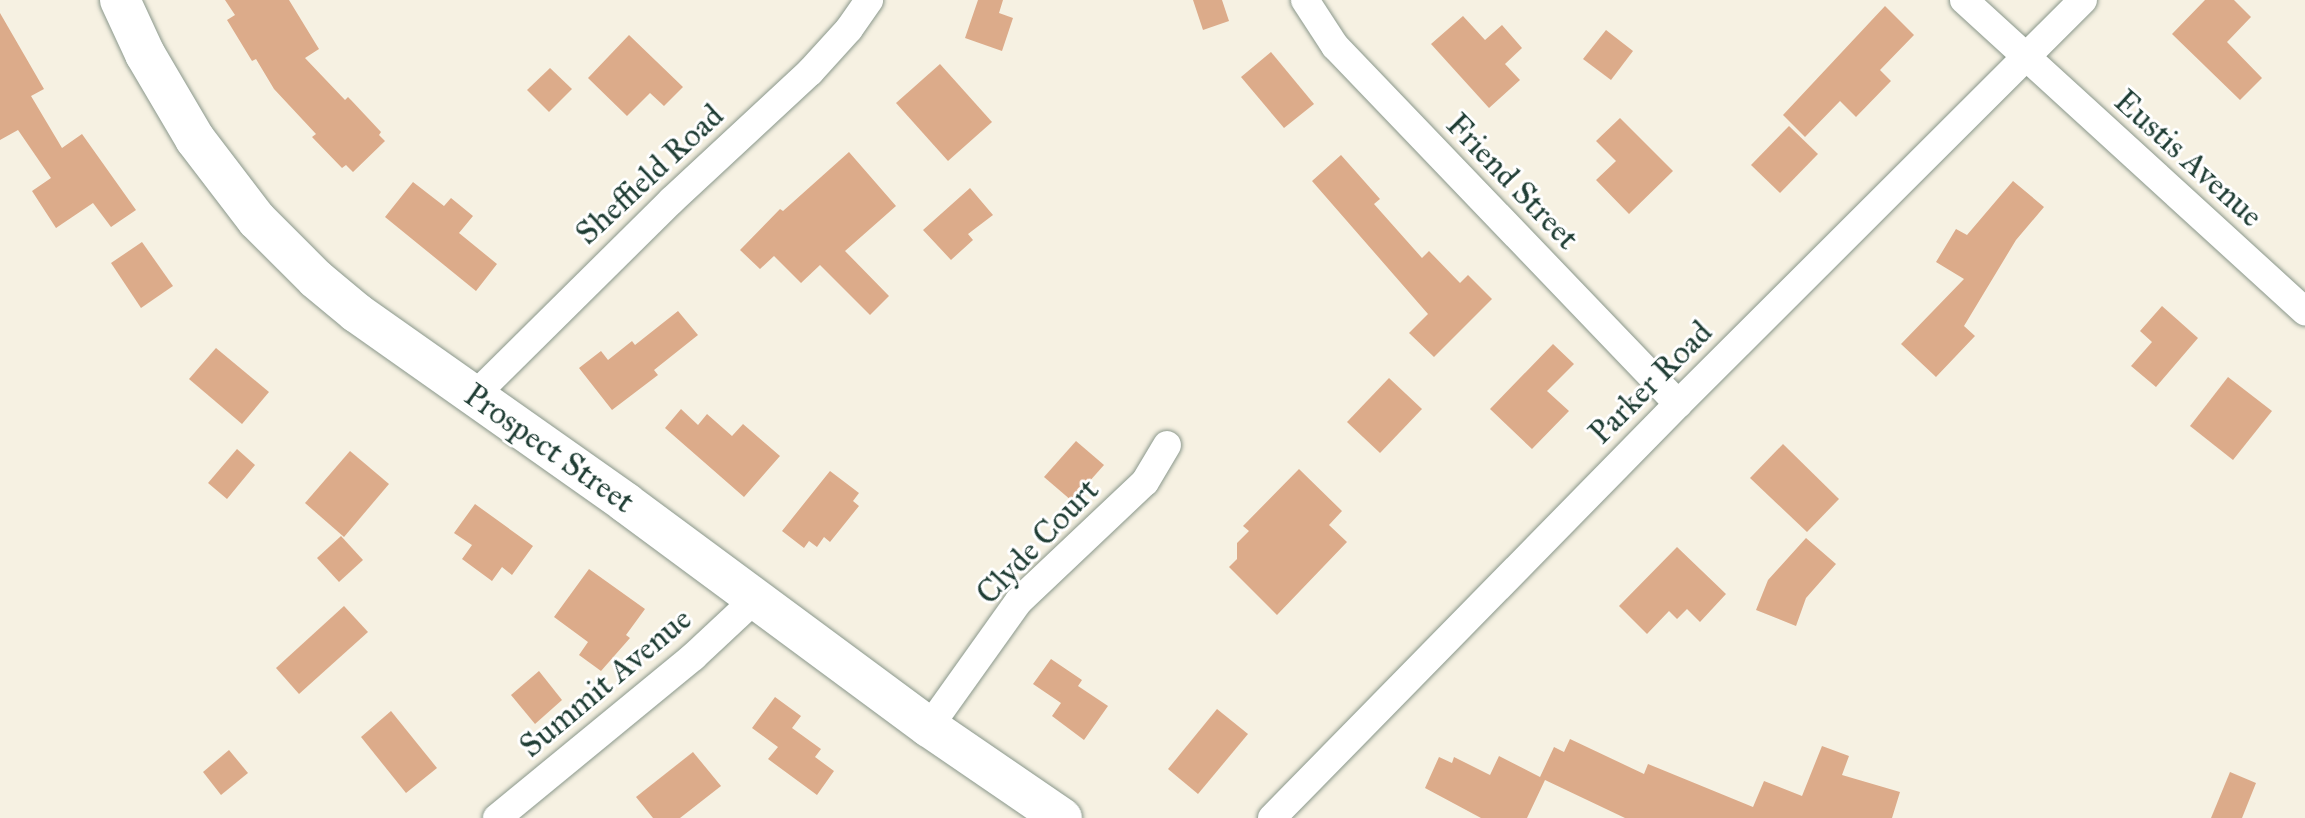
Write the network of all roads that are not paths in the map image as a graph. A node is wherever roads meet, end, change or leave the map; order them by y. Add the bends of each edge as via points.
1 (120, 0) edge
2 (869, 0) edge
3 (1305, 0) edge
4 (1964, 0) edge
5 (2083, 0) edge
6 (2026, 58) junction
7 (2305, 311) edge
8 (473, 397) junction
9 (1678, 404) junction
10 (1167, 445) dead end
11 (756, 598) junction
12 (929, 727) junction
13 (497, 818) edge
14 (1062, 818) edge
15 (1272, 818) edge

1 - 8 main road, Prospect Street via 195,139 257,220 357,313
2 - 8 street, Sheffield Road via 810,72 660,211
3 - 9 street, Friend Street via 1335,46
4 - 6 street, Eustis Avenue
5 - 6 street, Parker Road
6 - 7 street, Eustis Avenue
6 - 9 street, Parker Road
8 - 11 main road, Prospect Street
9 - 15 street, Parker Road
10 - 12 street, Clyde Court via 1145,482 1019,601
11 - 12 main road, Prospect Street
11 - 13 street, Summit Avenue via 693,657
12 - 14 main road, Prospect Street

